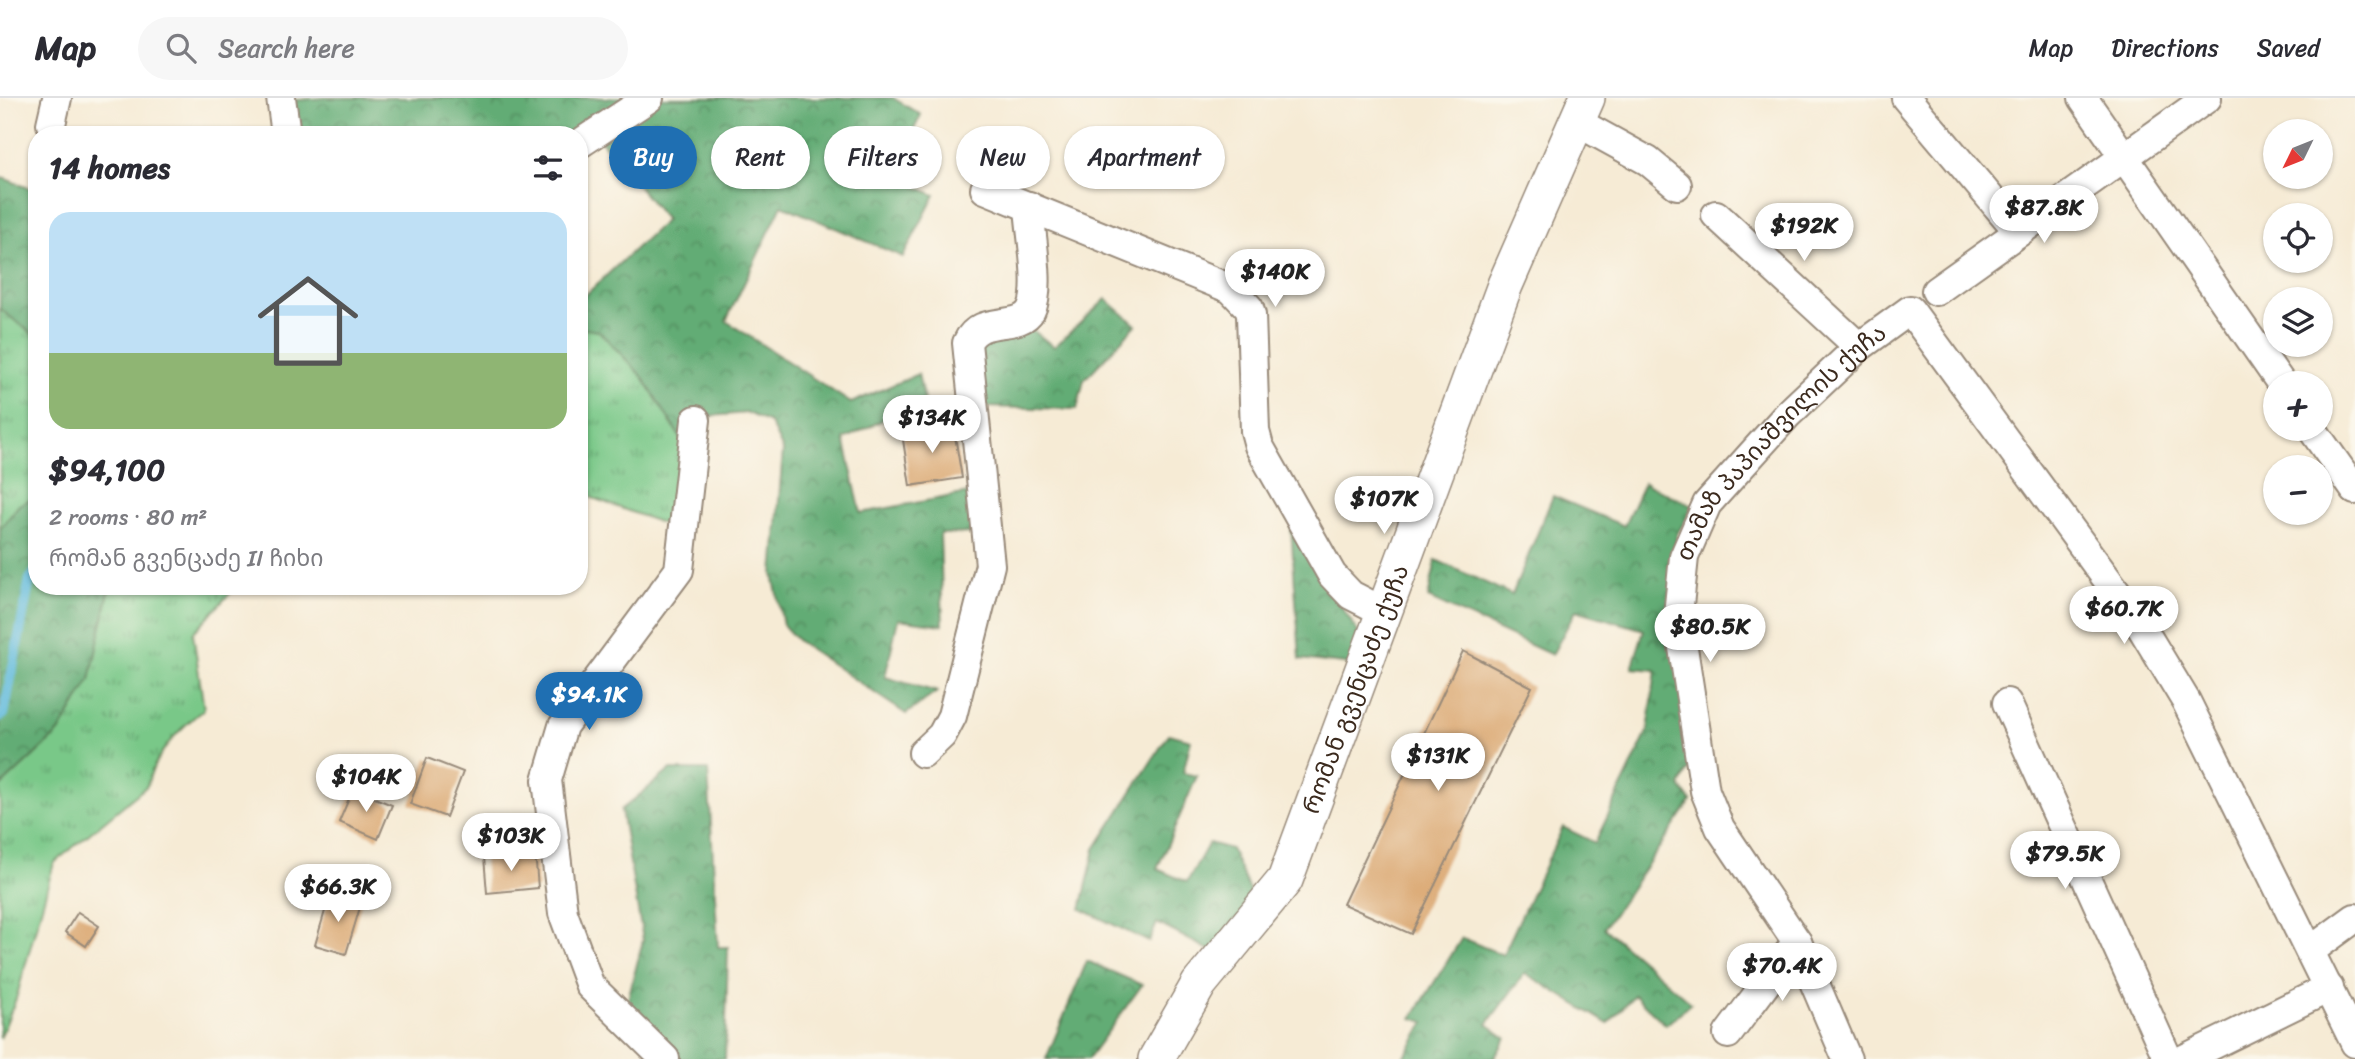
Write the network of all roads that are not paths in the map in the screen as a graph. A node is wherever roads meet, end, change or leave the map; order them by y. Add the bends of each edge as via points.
1 (281, 98) edge
2 (649, 98) edge
3 (1906, 98) edge
4 (2083, 98) edge
5 (2207, 98) edge
6 (1582, 110) edge
7 (285, 126) edge
8 (588, 138) edge
9 (2123, 158) junction
10 (1677, 185) dead end
11 (985, 189) dead end
12 (1029, 206) junction
13 (1716, 215) dead end
14 (2019, 232) junction
15 (1936, 292) dead end
16 (1859, 347) junction
17 (2273, 371) edge
18 (696, 420) dead end
19 (2320, 441) edge
20 (2355, 490) edge
21 (1386, 612) junction
22 (2007, 704) dead end
23 (923, 753) dead end
24 (2355, 918) edge
25 (1797, 942) junction
26 (2310, 951) junction
27 (2329, 988) junction
28 (1728, 1034) dead end
29 (2355, 1043) edge
30 (665, 1059) edge
31 (1156, 1059) edge
32 (1847, 1059) edge
33 (2168, 1059) edge
34 (2184, 1059) edge

1 - 7 street
2 - 8 street
3 - 14 street
4 - 9 street
5 - 9 street
6 - 10 street
6 - 21 street, რომან გვენცაძე ქუჩა via 1505,285
9 - 14 street
9 - 17 street
11 - 12 street
12 - 21 street via 1231,289 1249,308 1259,446 1332,575 1351,595
12 - 23 street via 1035,294 1030,311 1023,318 971,333 967,343 990,565 952,716 942,735
13 - 16 street
14 - 15 street
16 - 25 street, თამაზ პაპიაშვილის ქუჩა via 1788,414 1707,503 1684,557 1678,615 1705,791 1720,828
16 - 26 street, თამაზ პაპიაშვილის ქუჩა via 1910,310 2137,620 2186,701
18 - 30 street via 679,570 562,726 547,780 563,913 590,986
19 - 20 street
21 - 31 street, რომან გვენცაძე ქუჩა via 1285,880 1199,984
22 - 33 street
24 - 26 street
25 - 28 street
25 - 32 street, თამაზ პაპიაშვილის ქუჩა
26 - 27 street
27 - 29 street
27 - 34 street

